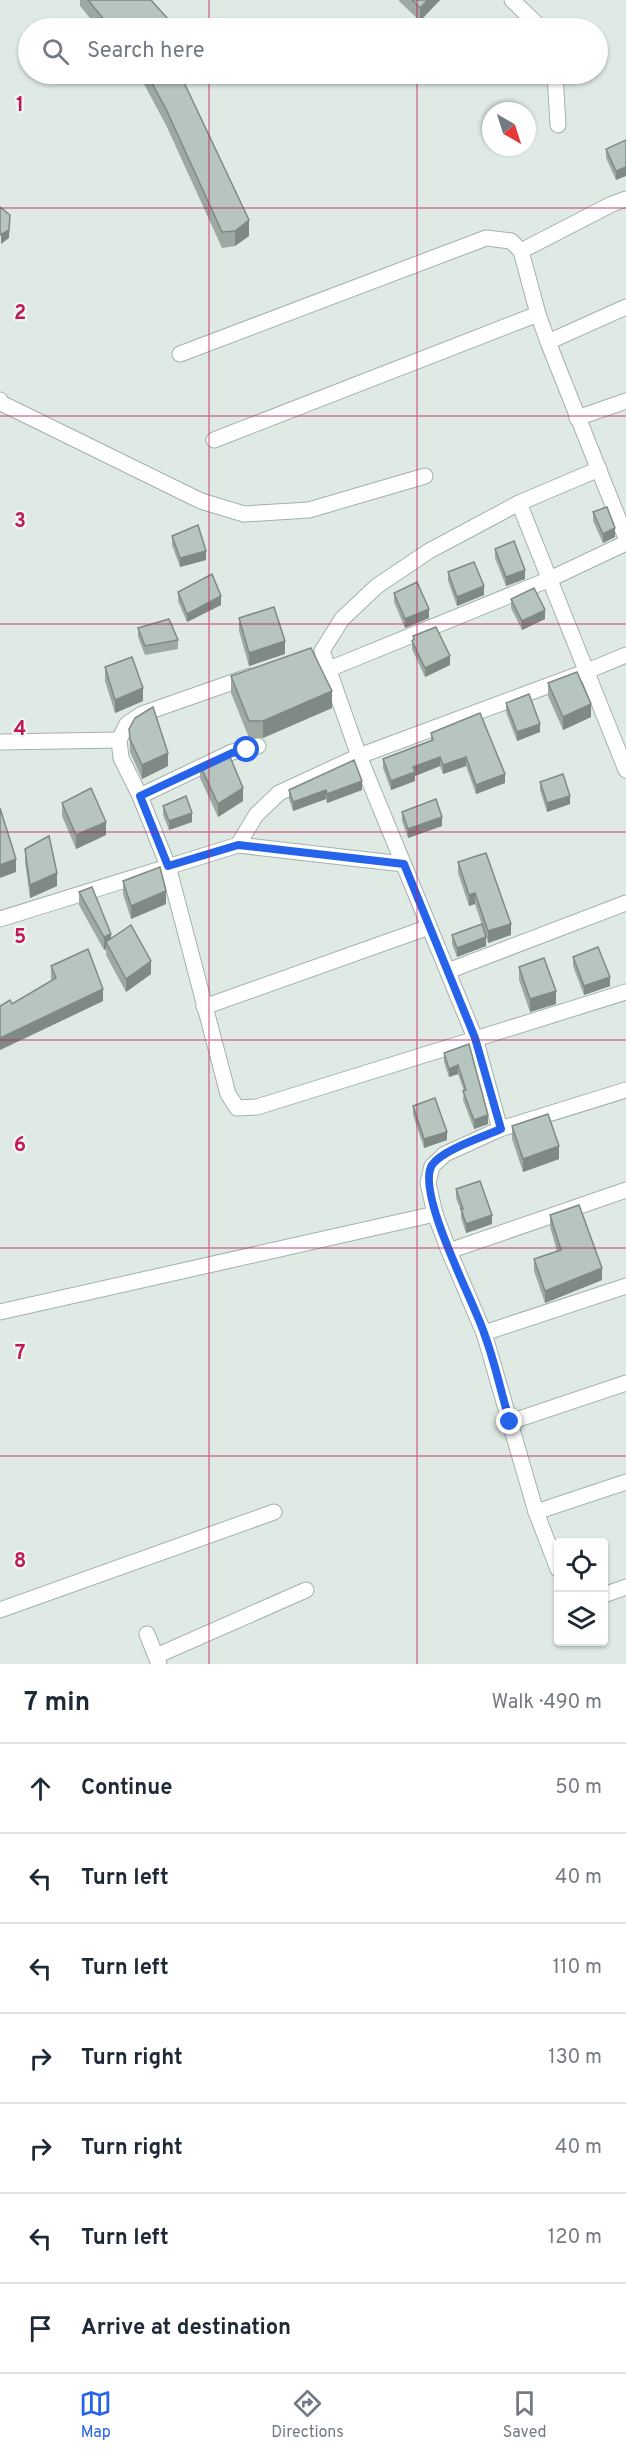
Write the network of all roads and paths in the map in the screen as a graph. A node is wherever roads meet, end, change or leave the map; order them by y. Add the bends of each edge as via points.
1 (512, 0) edge
2 (531, 18) edge
3 (556, 84) edge
4 (558, 125) dead end
5 (626, 199) edge
6 (521, 251) junction
7 (626, 307) edge
8 (538, 314) junction
9 (548, 342) junction
10 (180, 354) dead end
11 (0, 400) edge
12 (626, 401) edge
13 (578, 418) junction
14 (214, 440) dead end
15 (599, 469) junction
16 (425, 476) dead end
17 (519, 502) junction
18 (626, 538) edge
19 (626, 543) edge
20 (550, 579) junction
21 (626, 655) edge
22 (329, 669) junction
23 (266, 670) edge
24 (585, 672) junction
25 (119, 740) junction
26 (0, 742) edge
27 (258, 746) dead end
28 (622, 749) edge
29 (359, 756) junction
30 (626, 770) edge
31 (140, 796) junction
32 (238, 845) junction
33 (404, 864) junction
34 (168, 866) junction
35 (626, 903) edge
36 (0, 919) edge
37 (429, 927) junction
38 (448, 971) junction
39 (626, 992) edge
40 (204, 1007) junction
41 (475, 1038) junction
42 (626, 1090) edge
43 (501, 1129) junction
44 (626, 1190) edge
45 (435, 1214) junction
46 (449, 1251) junction
47 (626, 1287) edge
48 (0, 1312) edge
49 (484, 1333) junction
50 (626, 1383) edge
51 (510, 1422) junction
52 (626, 1482) edge
53 (274, 1512) dead end
54 (536, 1512) junction
55 (554, 1559) edge
56 (626, 1587) edge
57 (306, 1590) dead end
58 (608, 1593) edge
59 (0, 1610) edge
60 (147, 1634) dead end
61 (158, 1660) edge

1 - 2 street
3 - 4 street
5 - 6 street
6 - 8 street
6 - 10 street via 511,241 486,238
7 - 9 street
8 - 9 street
8 - 14 street
9 - 13 street
11 - 16 street via 201,501 244,514 309,510
12 - 13 street
13 - 15 street
15 - 17 street
15 - 18 street
17 - 20 street
17 - 22 street via 429,551 377,586 342,619 317,652
19 - 20 street
20 - 22 street
20 - 24 street
21 - 24 street
22 - 29 street
23 - 25 street via 142,714 127,724
24 - 28 street
24 - 29 street
25 - 26 street
25 - 31 street via 121,758
27 - 31 street via 232,753
28 - 30 street
29 - 32 street via 279,793 256,815
29 - 33 street
31 - 34 street
32 - 33 street
32 - 34 street
33 - 37 street
34 - 36 street
34 - 40 street
35 - 38 street
37 - 38 street
37 - 40 street
38 - 41 street
39 - 41 street
40 - 41 street via 228,1094 237,1108 257,1107
41 - 43 street
42 - 43 street
43 - 45 street via 445,1154 432,1166 428,1183
44 - 46 street
45 - 46 street
45 - 48 street
46 - 49 street
47 - 49 street
49 - 51 street
50 - 51 street
51 - 54 street
52 - 54 street
53 - 59 street
54 - 55 street
56 - 58 street
57 - 61 street
60 - 61 street

